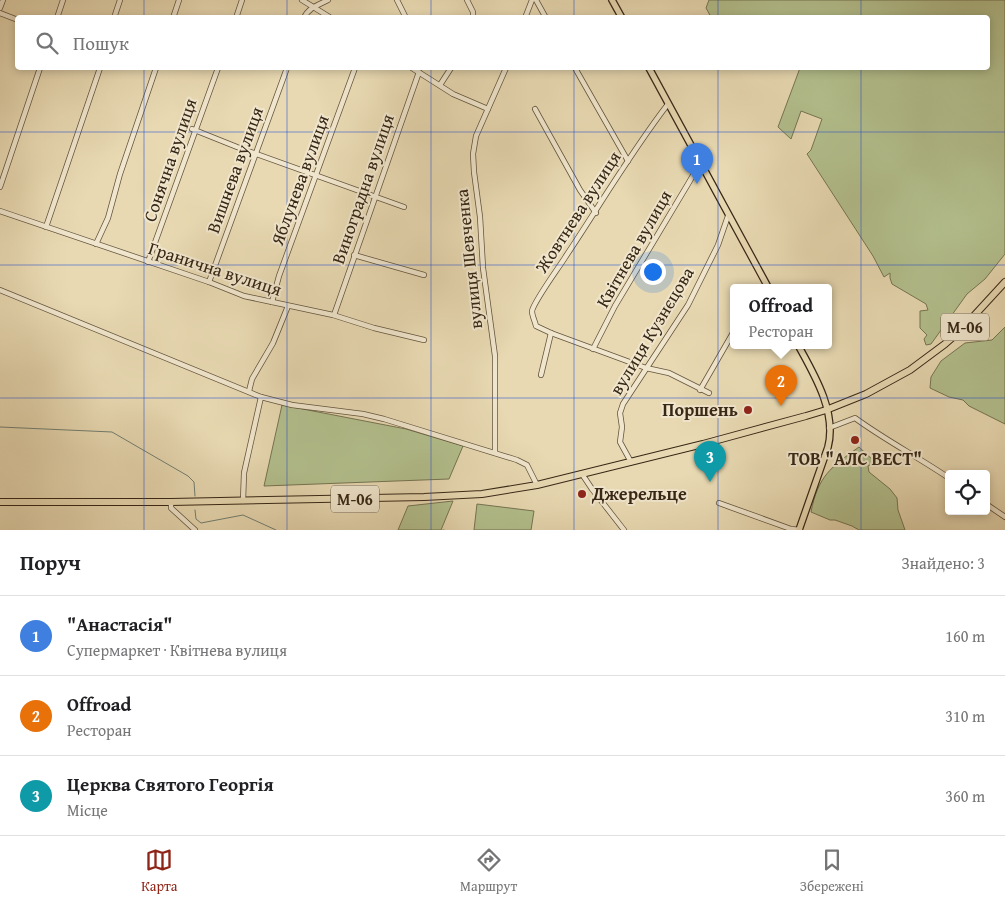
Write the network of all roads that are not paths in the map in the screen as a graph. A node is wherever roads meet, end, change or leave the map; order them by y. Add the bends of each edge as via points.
1 (3, 0) edge
2 (63, 0) edge
3 (120, 0) edge
4 (179, 0) edge
5 (242, 0) edge
6 (302, 0) edge
7 (328, 0) edge
8 (397, 0) edge
9 (534, 0) edge
10 (612, 0) edge
11 (468, 1) edge
12 (315, 7) junction
13 (0, 8) edge
14 (0, 13) edge
15 (58, 15) edge
16 (115, 15) edge
17 (174, 15) edge
18 (237, 15) edge
19 (305, 15) edge
20 (327, 15) edge
21 (404, 15) edge
22 (473, 15) edge
23 (526, 15) edge
24 (544, 15) edge
25 (620, 15) edge
26 (15, 19) edge
27 (39, 70) edge
28 (99, 70) edge
29 (155, 70) edge
30 (217, 70) edge
31 (286, 70) edge
32 (355, 70) edge
33 (416, 70) edge
34 (450, 70) edge
35 (505, 70) edge
36 (576, 70) edge
37 (650, 70) edge
38 (419, 72) junction
39 (440, 85) junction
40 (668, 104) junction
41 (488, 109) junction
42 (535, 109) dead end
43 (194, 130) junction
44 (257, 153) junction
45 (628, 161) junction
46 (702, 167) junction
47 (317, 175) junction
48 (0, 186) edge
49 (375, 196) junction
50 (404, 207) dead end
51 (0, 212) edge
52 (596, 212) junction
53 (728, 216) junction
54 (46, 227) junction
55 (96, 244) junction
56 (354, 255) junction
57 (148, 262) junction
58 (424, 274) dead end
59 (209, 282) junction
60 (1005, 282) edge
61 (766, 284) edge
62 (0, 290) edge
63 (272, 302) junction
64 (288, 306) junction
65 (334, 315) junction
66 (551, 333) junction
67 (730, 338) edge
68 (424, 340) dead end
69 (593, 348) junction
70 (800, 349) edge
71 (646, 368) junction
72 (541, 375) dead end
73 (700, 390) junction
74 (249, 391) junction
75 (709, 394) dead end
76 (262, 397) junction
77 (826, 410) junction
78 (829, 428) junction
79 (495, 453) junction
80 (631, 462) junction
81 (582, 474) junction
82 (945, 475) edge
83 (537, 484) junction
84 (243, 501) junction
85 (0, 502) edge
86 (171, 502) junction
87 (719, 503) dead end
88 (990, 507) edge
89 (1005, 517) edge
90 (195, 530) edge
91 (624, 530) edge
92 (800, 530) edge

1 - 13 street
2 - 15 street
3 - 16 street
4 - 17 street
5 - 18 street
6 - 12 street
7 - 12 street
8 - 21 street
9 - 23 street
9 - 24 street
10 - 25 main road
11 - 22 street
12 - 19 street
12 - 20 street
14 - 26 street
27 - 48 street
28 - 54 street
29 - 55 street via 108,218
30 - 43 street, Сонячна вулиця
31 - 44 street, Вишнева вулиця
32 - 47 street, Яблунева вулиця
33 - 38 street
34 - 39 street
35 - 41 street, вулиця Шевченка
36 - 45 street
37 - 40 main road
38 - 39 street
38 - 49 street, Виноградна вулиця
39 - 41 street
40 - 45 street, Жовтнева вулиця
40 - 46 main road
41 - 79 street, вулиця Шевченка via 476,136 474,172 495,356
42 - 52 street via 580,190
43 - 44 street
43 - 57 street, Сонячна вулиця
44 - 47 street
44 - 59 street, Вишнева вулиця
45 - 52 street, Жовтнева вулиця
46 - 53 main road
46 - 69 street, Квітнева вулиця via 695,172
47 - 49 street
47 - 63 street, Яблунева вулиця
49 - 50 street
49 - 56 street, Виноградна вулиця
51 - 54 street, Гранична вулиця
52 - 66 street, Жовтнева вулиця via 532,310 536,326
53 - 61 main road
53 - 71 street, вулиця Кузнєцова via 688,305
54 - 55 street, Гранична вулиця
55 - 57 street, Гранична вулиця
56 - 58 street
56 - 65 street, Виноградна вулиця
57 - 59 street, Гранична вулиця
59 - 63 street, Гранична вулиця via 244,296
60 - 77 highway, М-06 via 960,331 918,365 866,394
62 - 74 street
63 - 64 street, Гранична вулиця
64 - 65 street, Гранична вулиця
64 - 74 street
65 - 68 street, Гранична вулиця
66 - 69 street
66 - 72 street
67 - 73 street
69 - 71 street
70 - 77 main road via 819,384
71 - 73 street via 669,373
71 - 80 street, вулиця Кузнєцова via 620,413 620,442
73 - 75 street
74 - 76 street
76 - 79 street via 292,405 384,419
76 - 84 street via 244,473
77 - 78 main road
77 - 80 highway, М-06
78 - 82 street via 855,418
78 - 92 main road via 828,447
79 - 83 street via 527,465
80 - 81 highway, М-06
81 - 83 highway, М-06
81 - 91 street
83 - 84 highway, М-06 via 465,495
84 - 86 highway, М-06
85 - 86 highway, М-06
86 - 90 street via 171,508
87 - 92 street
88 - 89 street

